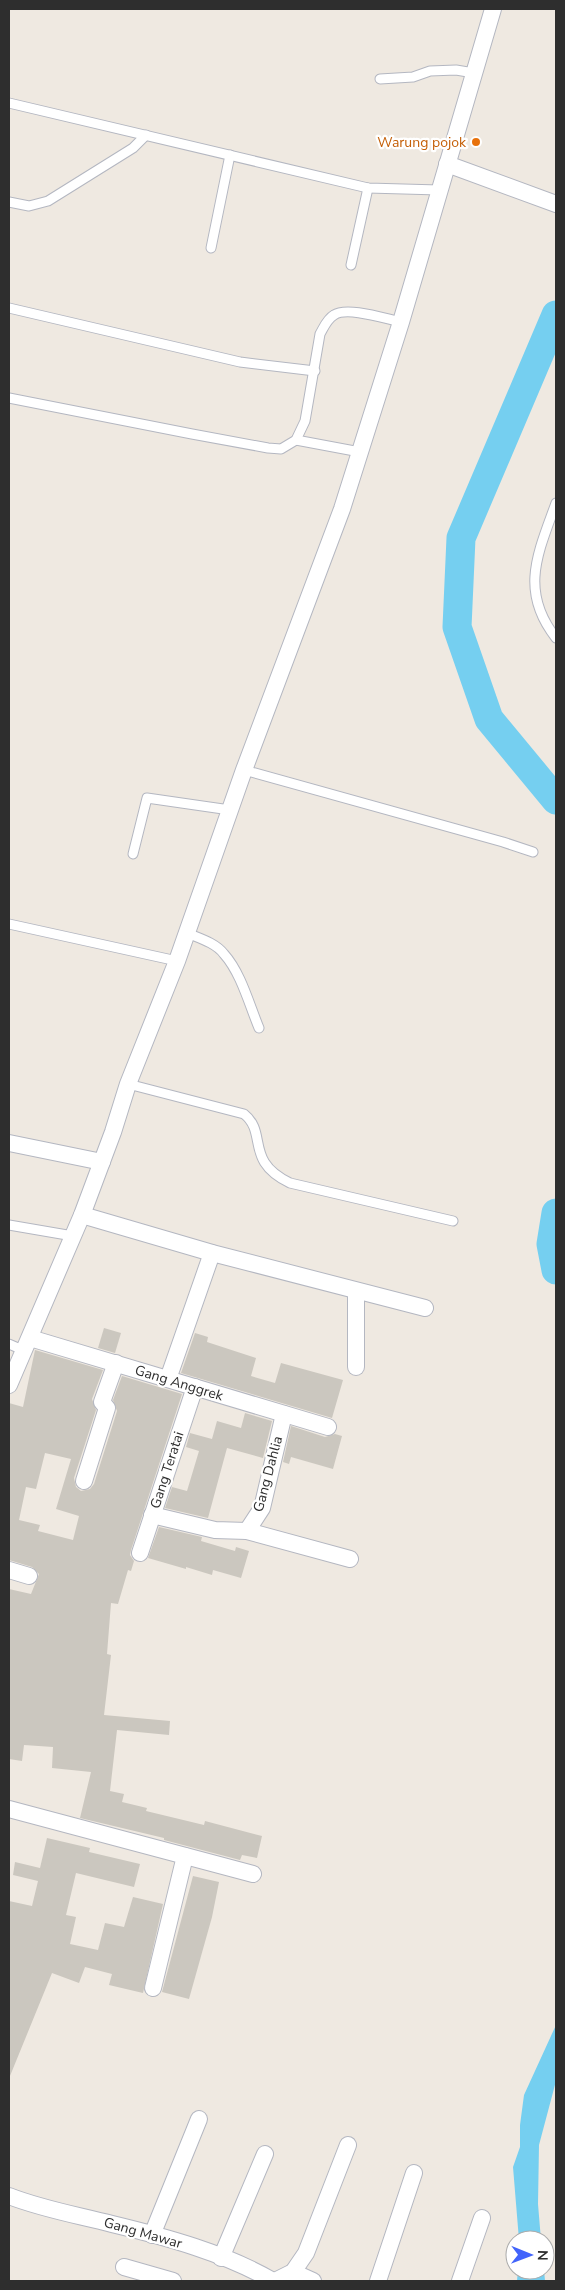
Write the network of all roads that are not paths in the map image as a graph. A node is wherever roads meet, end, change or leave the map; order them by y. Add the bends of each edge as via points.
1 (493, 9) edge
2 (474, 73) junction
3 (380, 79) dead end
4 (9, 103) edge
5 (146, 135) junction
6 (230, 155) junction
7 (447, 164) junction
8 (368, 188) junction
9 (439, 190) junction
10 (9, 202) edge
11 (556, 204) edge
12 (211, 248) dead end
13 (351, 265) dead end
14 (9, 308) edge
15 (401, 322) junction
16 (315, 371) junction
17 (9, 398) edge
18 (296, 440) junction
19 (360, 452) junction
20 (556, 503) edge
21 (556, 638) edge
22 (244, 770) junction
23 (230, 810) junction
24 (533, 852) dead end
25 (133, 854) dead end
26 (9, 924) edge
27 (187, 933) junction
28 (177, 961) junction
29 (259, 1028) dead end
30 (128, 1084) junction
31 (9, 1144) edge
32 (102, 1162) junction
33 (82, 1215) junction
34 (453, 1221) dead end
35 (9, 1225) edge
36 (74, 1236) junction
37 (212, 1253) junction
38 (356, 1291) junction
39 (425, 1308) dead end
40 (9, 1344) edge
41 (28, 1345) junction
42 (116, 1363) junction
43 (356, 1367) dead end
44 (168, 1379) junction
45 (9, 1385) edge
46 (195, 1387) junction
47 (284, 1414) junction
48 (328, 1427) dead end
49 (84, 1481) dead end
50 (152, 1515) junction
51 (247, 1531) junction
52 (140, 1553) dead end
53 (350, 1559) dead end
54 (9, 1570) edge
55 (29, 1576) dead end
56 (9, 1809) edge
57 (185, 1856) junction
58 (253, 1874) dead end
59 (153, 1988) dead end
60 (199, 2120) dead end
61 (348, 2145) dead end
62 (265, 2154) dead end
63 (414, 2173) dead end
64 (9, 2196) edge
65 (482, 2218) dead end
66 (152, 2235) junction
67 (221, 2258) junction
68 (124, 2267) dead end
69 (293, 2272) junction
70 (173, 2281) edge
71 (274, 2281) edge
72 (313, 2281) edge
73 (378, 2281) edge
74 (460, 2281) edge

1 - 2 street
2 - 3 lane via 439,71
2 - 7 street
4 - 5 lane
5 - 6 lane
5 - 10 lane via 133,148 48,201 29,206
6 - 8 lane
6 - 12 lane
7 - 9 street
7 - 11 street
8 - 9 lane
8 - 13 lane
9 - 15 street
14 - 16 lane via 240,362
15 - 16 lane via 349,312 335,314 320,334
15 - 19 street
16 - 18 lane via 306,421
17 - 18 lane via 268,448 281,449
18 - 19 lane
19 - 22 street via 342,509
20 - 21 lane via 539,549 534,580 537,607
22 - 23 street
22 - 24 lane
23 - 25 lane via 147,798
23 - 27 street
26 - 28 lane
27 - 28 street
27 - 29 lane via 224,953
28 - 30 street
30 - 32 street
30 - 34 lane via 244,1114 253,1125 264,1164 274,1176 290,1183
31 - 32 street
32 - 33 street
33 - 36 street
33 - 37 street
35 - 36 lane
36 - 41 street
37 - 38 street
37 - 44 street
38 - 39 street
38 - 43 street
40 - 41 lane
41 - 42 street, Gang Anggrek
41 - 45 street
42 - 44 street, Gang Anggrek
42 - 49 street via 102,1402 107,1408
44 - 46 street, Gang Anggrek
46 - 47 street, Gang Anggrek
46 - 50 street, Gang Teratai
47 - 48 street, Gang Anggrek
47 - 51 street, Gang Dahlia via 262,1508
50 - 51 street via 214,1530
50 - 52 street, Gang Teratai
51 - 53 street
54 - 55 street
56 - 57 street
57 - 58 street
57 - 59 street
60 - 66 street
61 - 69 street via 306,2253
62 - 67 street
63 - 73 street
64 - 66 street, Gang Mawar
65 - 74 street
66 - 67 street, Gang Mawar
67 - 71 street, Gang Mawar
68 - 70 street
69 - 71 street
69 - 72 street

